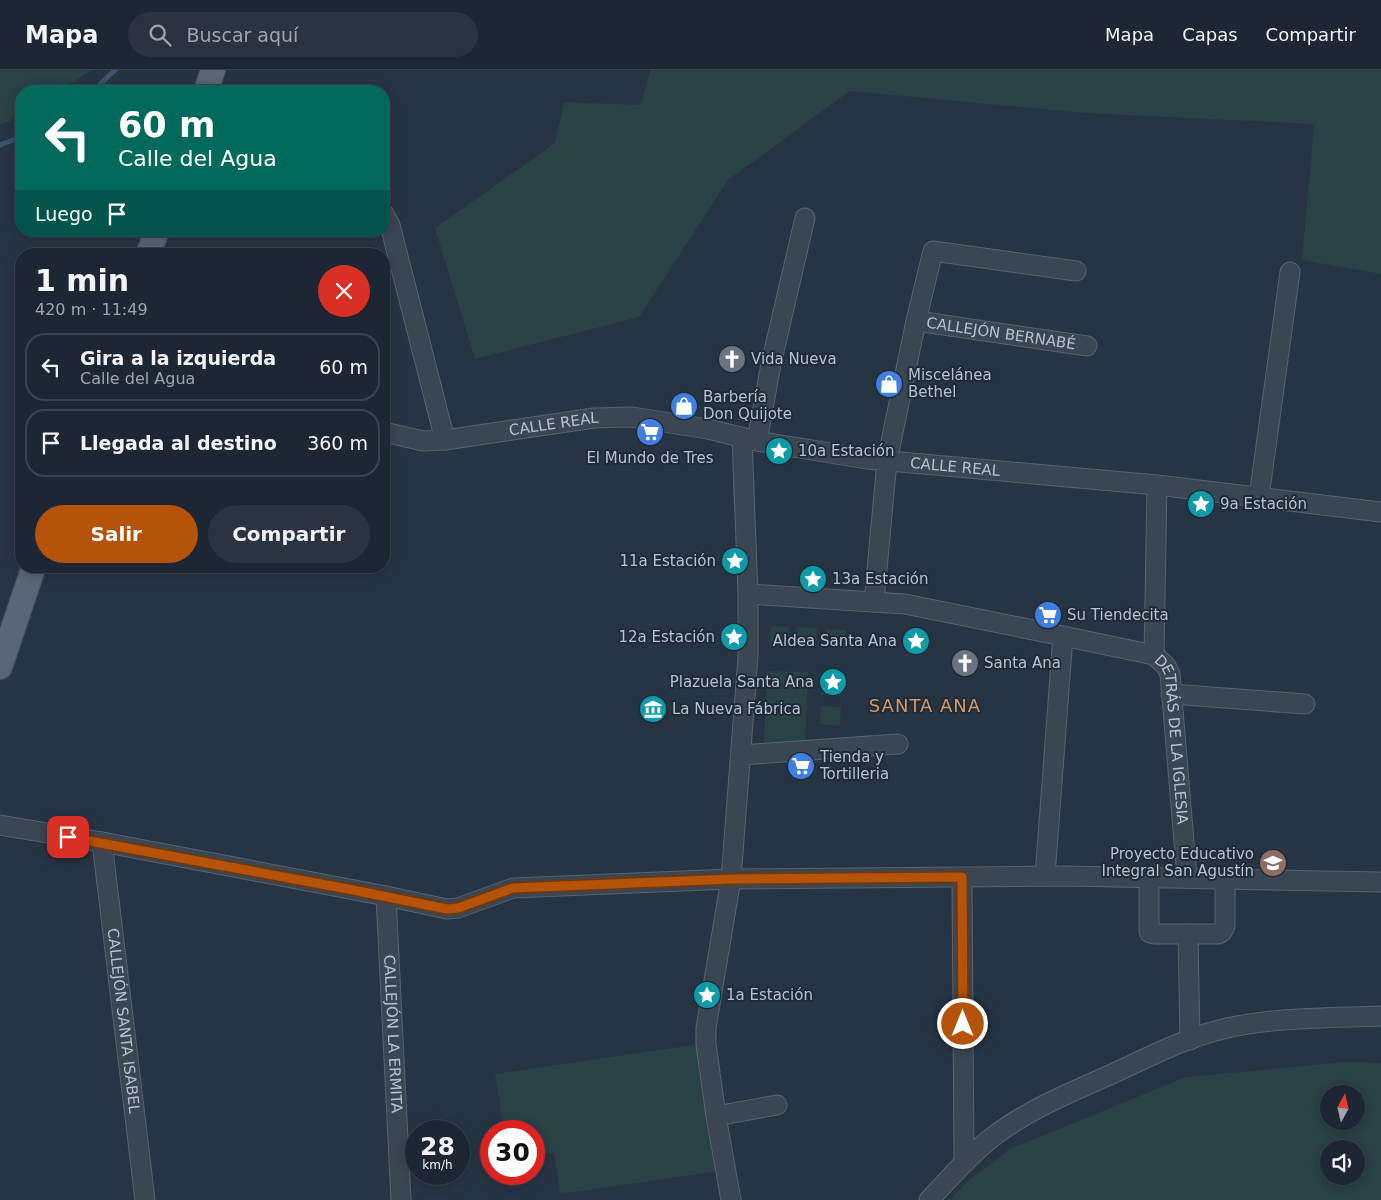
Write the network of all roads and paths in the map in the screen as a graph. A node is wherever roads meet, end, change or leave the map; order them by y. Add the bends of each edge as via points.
1 (213, 70) edge
2 (208, 85) edge
3 (804, 218) dead end
4 (390, 225) edge
5 (1076, 270) dead end
6 (1290, 272) dead end
7 (916, 321) junction
8 (1086, 346) dead end
9 (390, 433) edge
10 (749, 439) junction
11 (445, 440) junction
12 (887, 461) junction
13 (1157, 485) junction
14 (1259, 497) junction
15 (1381, 512) edge
16 (32, 573) edge
17 (748, 594) junction
18 (874, 602) junction
19 (1064, 636) junction
20 (1154, 655) junction
21 (0, 667) edge
22 (1171, 694) junction
23 (1305, 704) dead end
24 (898, 744) dead end
25 (741, 755) junction
26 (0, 825) edge
27 (102, 842) junction
28 (1044, 876) junction
29 (962, 877) junction
30 (1149, 877) junction
31 (1187, 878) junction
32 (1225, 878) junction
33 (732, 879) junction
34 (1381, 882) edge
35 (386, 896) junction
36 (1188, 934) junction
37 (1381, 1016) edge
38 (1190, 1040) junction
39 (778, 1105) dead end
40 (716, 1116) junction
41 (964, 1163) junction
42 (145, 1200) edge
43 (401, 1200) edge
44 (731, 1200) edge
45 (929, 1200) edge

1 - 2 main road
3 - 10 street via 771,364
4 - 11 street
5 - 7 street, CALLEJÓN BERNABÉ via 933,251
6 - 14 street
7 - 8 street, CALLEJÓN BERNABÉ
7 - 12 street, CALLEJÓN BERNABÉ
9 - 11 street, CALLE REAL via 423,441
10 - 11 street, CALLE REAL via 632,417 594,418
10 - 12 street, CALLE REAL
10 - 17 street
12 - 13 street, CALLE REAL
12 - 18 street, CALLEJÓN BERNABÉ
13 - 14 street, CALLE REAL
13 - 20 street, DETRÁS DE LA IGLESIA
14 - 15 street, CALLE REAL
16 - 21 main road
17 - 18 street
17 - 25 street via 748,657
18 - 19 street via 906,604
19 - 20 street
19 - 28 street
20 - 22 street, DETRÁS DE LA IGLESIA via 1170,674
22 - 23 street
22 - 31 street, DETRÁS DE LA IGLESIA
24 - 25 street
25 - 33 street
26 - 27 street
27 - 35 street
27 - 42 street, CALLEJÓN SANTA ISABEL
28 - 29 street
28 - 30 street
29 - 33 street
29 - 41 street
30 - 31 street
30 - 36 street via 1150,933
31 - 32 street
32 - 34 street
32 - 36 street via 1224,930 1218,934
33 - 35 street via 513,888 452,909
33 - 40 street via 706,1028
35 - 43 street, CALLEJÓN LA ERMITA
36 - 38 street
37 - 38 street via 1256,1023
38 - 41 street via 1016,1120
39 - 40 street
40 - 44 street
41 - 45 street

